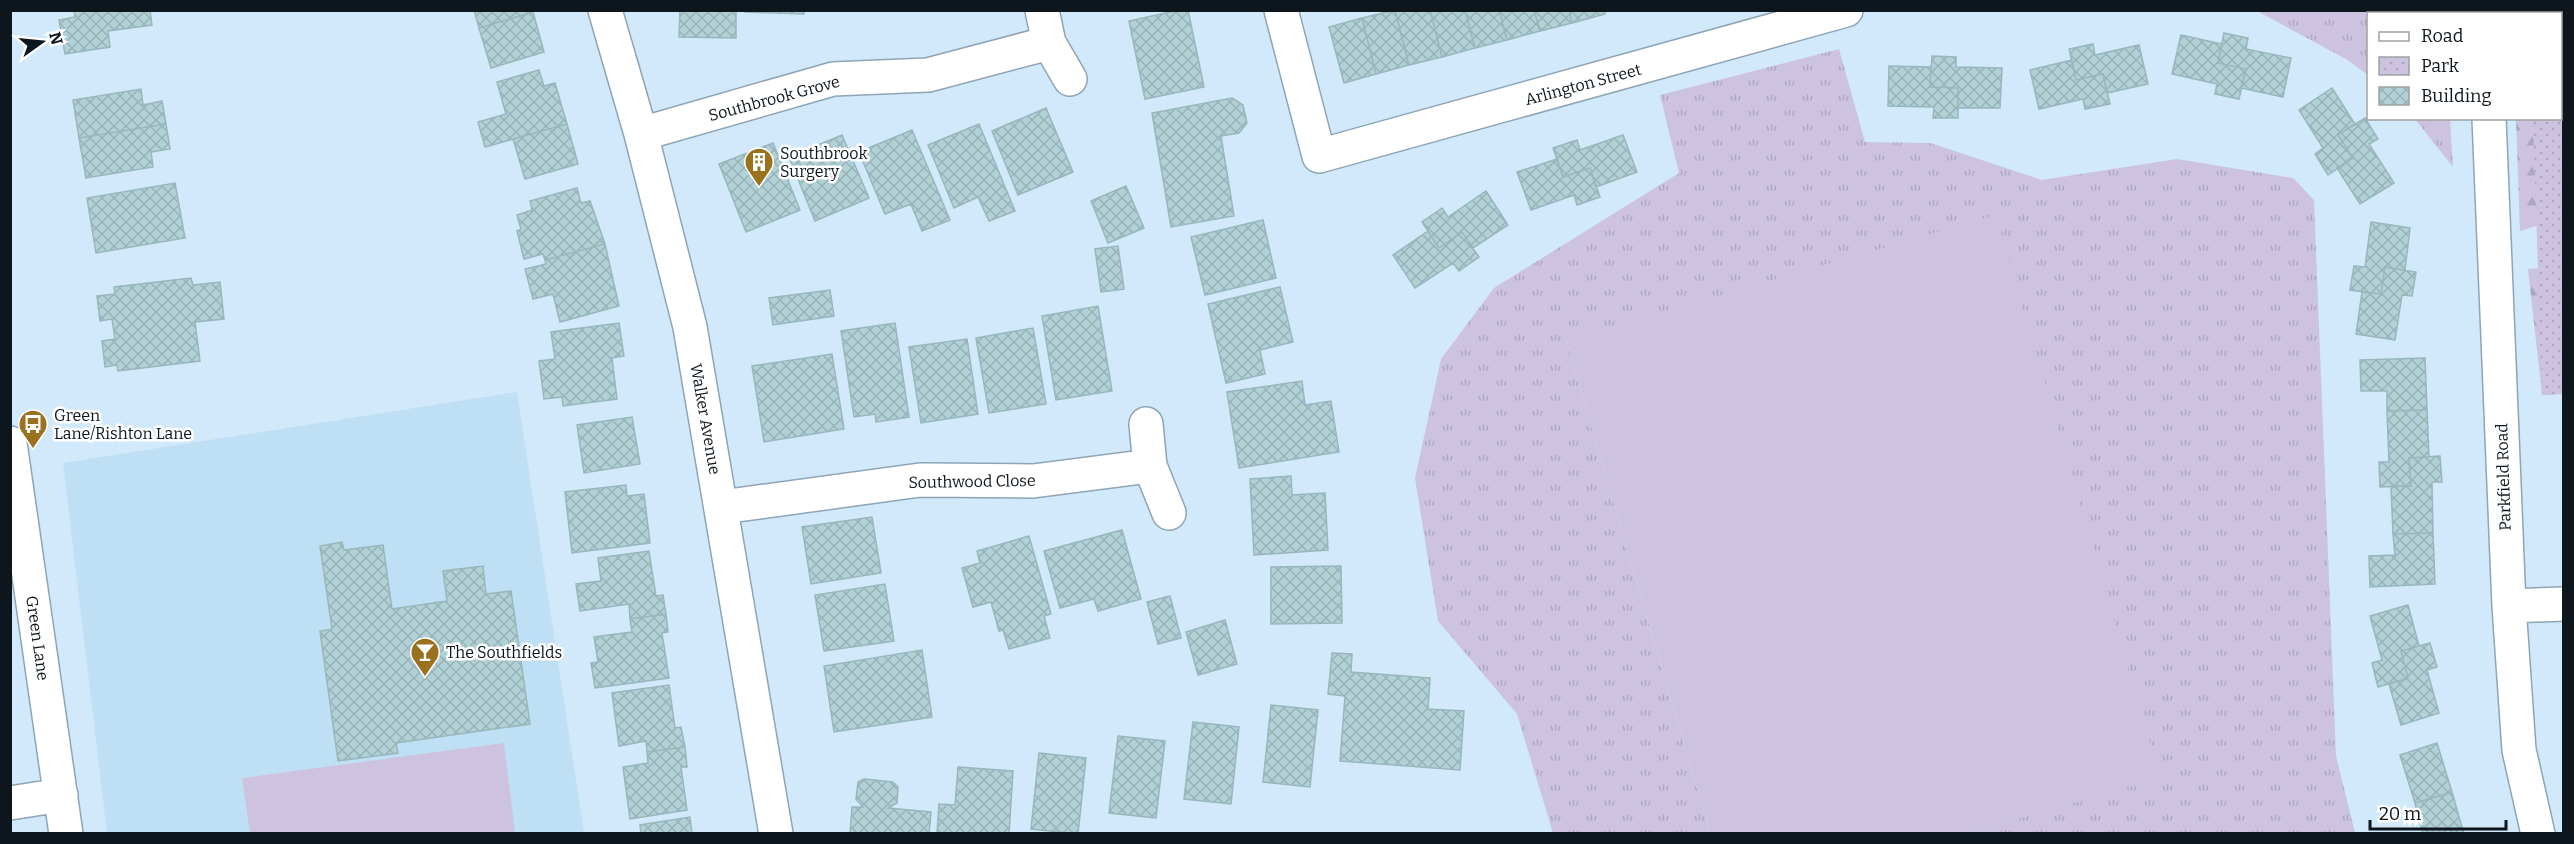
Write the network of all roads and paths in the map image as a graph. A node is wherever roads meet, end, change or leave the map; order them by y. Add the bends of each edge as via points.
1 (605, 10) edge
2 (1042, 10) edge
3 (1281, 10) edge
4 (1846, 10) edge
5 (1770, 21) edge
6 (1049, 44) junction
7 (1070, 80) dead end
8 (2488, 120) edge
9 (641, 134) junction
10 (1146, 424) dead end
11 (10, 443) edge
12 (1150, 466) junction
13 (722, 507) junction
14 (1169, 513) dead end
15 (2564, 604) edge
16 (2509, 606) junction
17 (61, 795) junction
18 (10, 802) edge
19 (66, 834) edge
20 (776, 834) edge
21 (2538, 834) edge

1 - 9 street, Walker Avenue
2 - 6 street
3 - 5 street, Arlington Street via 1319,156
4 - 5 street, Arlington Street
6 - 7 street
6 - 9 street, Southbrook Grove via 928,75 833,80
8 - 16 street, Parkfield Road
9 - 13 street, Walker Avenue via 690,327
10 - 12 street
11 - 17 street, Green Lane
12 - 13 street, Southwood Close via 1033,482 920,480
12 - 14 street
13 - 20 street, Walker Avenue
15 - 16 street
16 - 21 street, Parkfield Road via 2519,750
17 - 18 street
17 - 19 street, Green Lane

